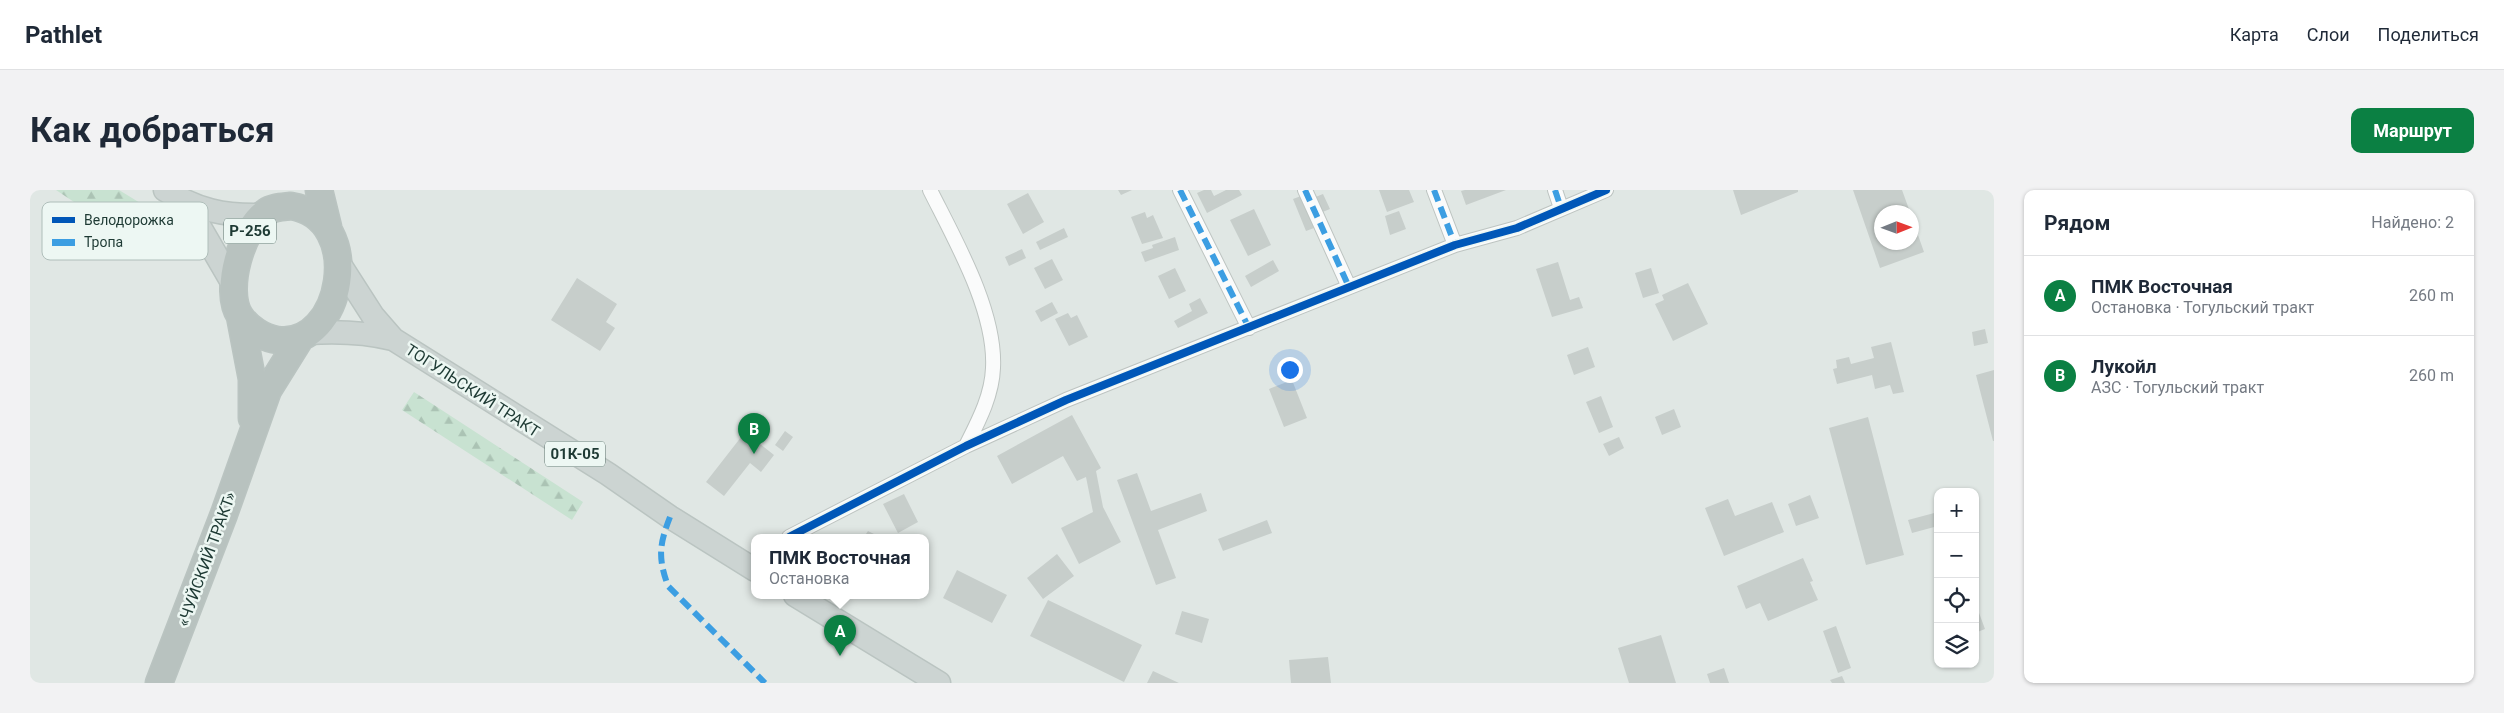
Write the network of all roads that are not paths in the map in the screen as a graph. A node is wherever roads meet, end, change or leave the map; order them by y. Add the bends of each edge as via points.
1 (318, 190) edge
2 (930, 190) edge
3 (1180, 190) edge
4 (1305, 190) edge
5 (1434, 190) edge
6 (1554, 190) edge
7 (1606, 190) edge
8 (172, 194) edge
9 (193, 202) edge
10 (269, 205) edge
11 (208, 208) edge
12 (1561, 208) junction
13 (328, 227) junction
14 (208, 241) edge
15 (1455, 245) junction
16 (339, 263) junction
17 (233, 284) junction
18 (1349, 287) junction
19 (240, 316) junction
20 (1249, 328) junction
21 (305, 335) junction
22 (393, 339) junction
23 (252, 434) junction
24 (966, 446) junction
25 (795, 534) edge
26 (750, 562) edge
27 (802, 599) edge
28 (159, 683) edge
29 (939, 683) edge

1 - 13 highway, «ЧУЙСКИЙ ТРАКТ» / Р-256
2 - 24 street via 979,299 992,347 991,386 984,411
3 - 20 street
4 - 18 street
5 - 15 street
6 - 12 street
7 - 12 street
8 - 9 main road
10 - 11 main road via 230,216
10 - 13 highway, Р-256 via 304,208
10 - 17 highway, «ЧУЙСКИЙ ТРАКТ» / Р-256 via 243,242
12 - 15 street via 1517,228
13 - 16 highway, «ЧУЙСКИЙ ТРАКТ» / Р-256
14 - 17 main road
15 - 18 street
16 - 21 highway, «ЧУЙСКИЙ ТРАКТ» / Р-256 via 332,303 324,317
16 - 22 main road, 01К-05 via 372,316
17 - 19 highway, «ЧУЙСКИЙ ТРАКТ» / Р-256
18 - 20 street
19 - 21 highway via 267,338 283,341
19 - 23 highway, «ЧУЙСКИЙ ТРАКТ» / Р-256 via 252,378
20 - 24 street via 1066,400
21 - 22 main road, 01К-05 via 340,331
21 - 23 highway, «ЧУЙСКИЙ ТРАКТ» / Р-256 via 268,390
22 - 26 main road, ТОГУЛЬСКИЙ ТРАКТ / 01К-05
23 - 28 highway, «ЧУЙСКИЙ ТРАКТ» / Р-256
24 - 25 street
27 - 29 main road

